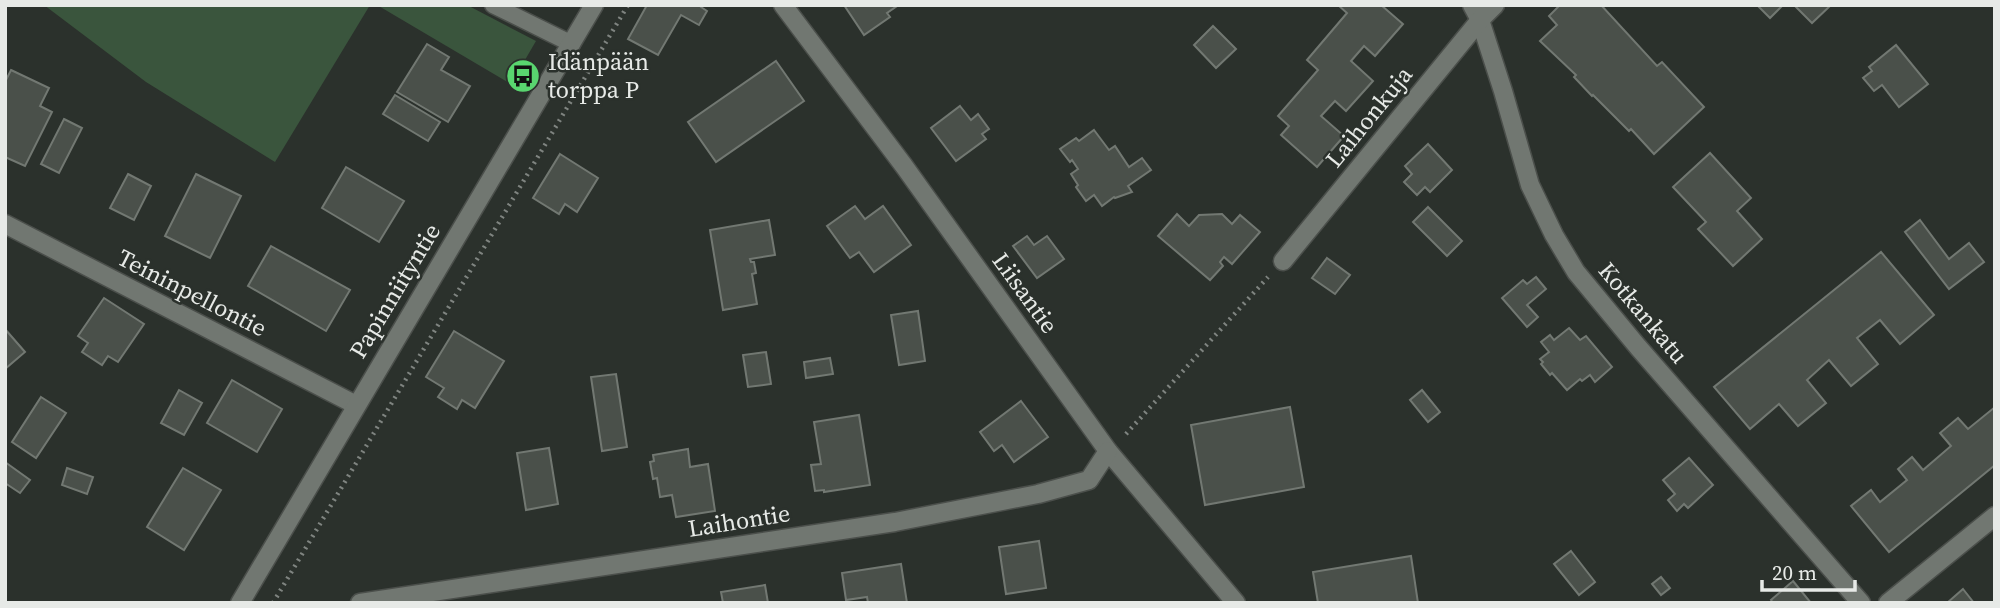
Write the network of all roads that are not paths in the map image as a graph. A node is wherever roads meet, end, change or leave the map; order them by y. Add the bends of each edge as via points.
1 (493, 5) edge
2 (594, 5) edge
3 (783, 5) edge
4 (1495, 5) edge
5 (1476, 13) edge
6 (572, 44) junction
7 (5, 224) edge
8 (1283, 261) road end
9 (356, 405) junction
10 (1108, 451) junction
11 (1995, 516) edge
12 (240, 603) edge
13 (360, 603) edge
14 (1236, 603) edge
15 (1861, 603) edge
16 (1888, 603) edge

1 - 6 lane
2 - 6 street, Papinniityntie
3 - 10 street, Liisantie
4 - 5 street, Laihonkuja
5 - 8 street, Laihonkuja
5 - 15 street, Kotkankatu via 1530,185 1576,272
6 - 9 street, Papinniityntie
7 - 9 street, Teininpellontie
9 - 12 street, Papinniityntie
10 - 13 street, Laihontie via 1089,480 1038,494 895,522
10 - 14 street, Liisantie
11 - 16 street

